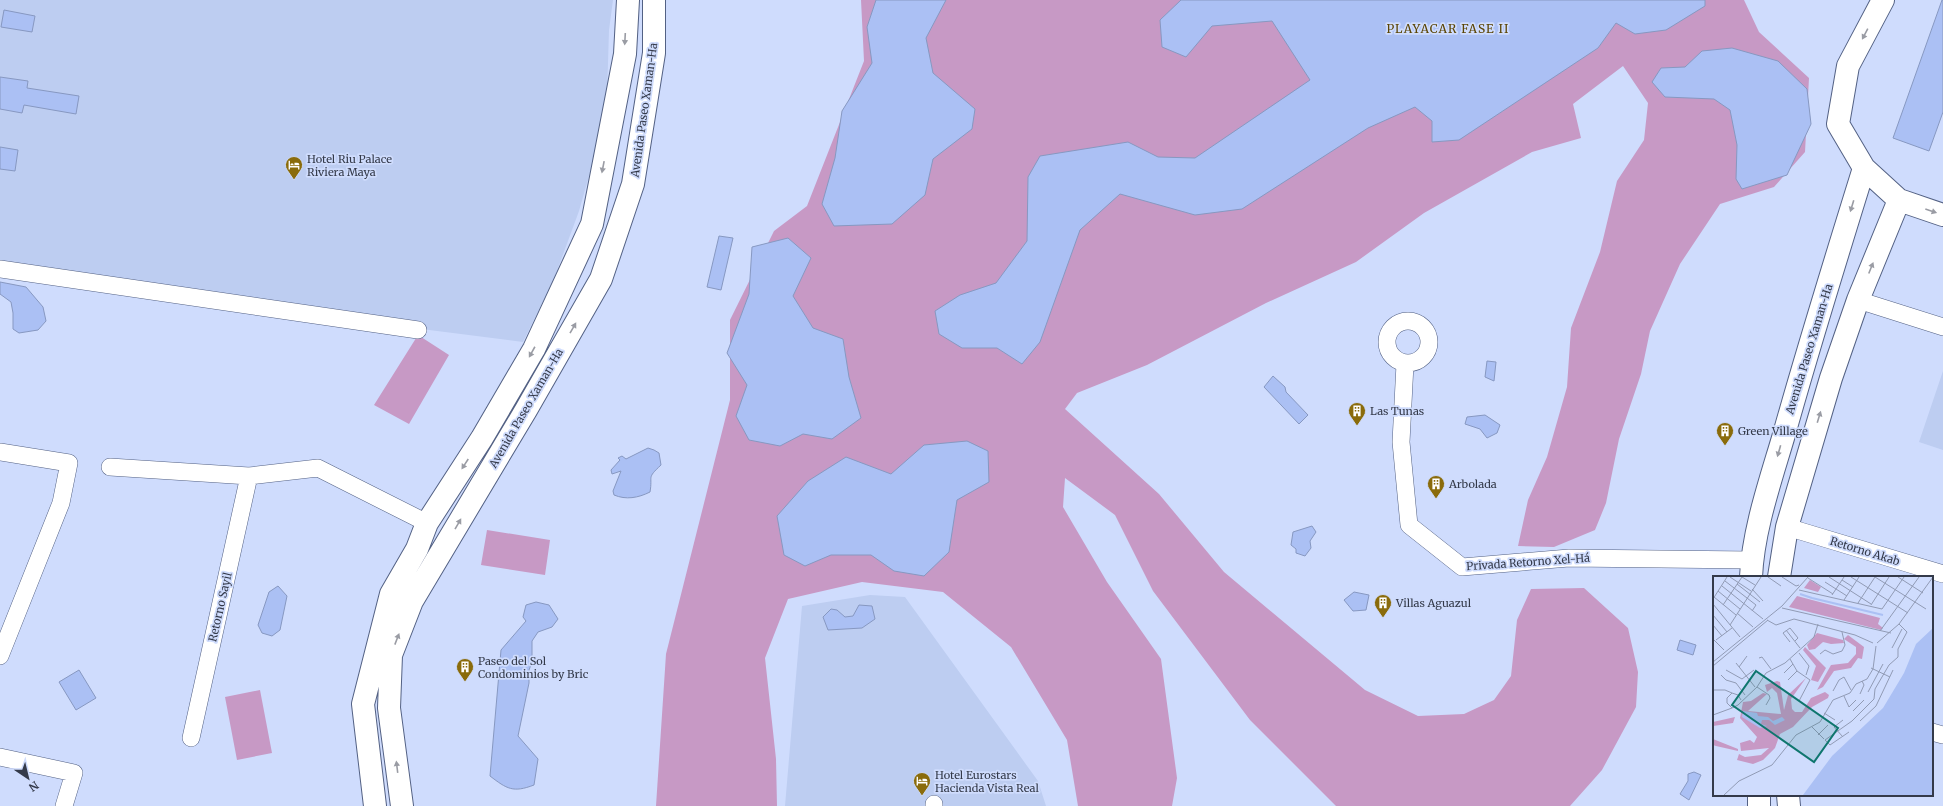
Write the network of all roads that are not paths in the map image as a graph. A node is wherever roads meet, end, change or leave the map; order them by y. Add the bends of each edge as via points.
1 (628, 0) edge
2 (654, 0) edge
3 (1883, 0) edge
4 (1864, 168) junction
5 (1899, 200) junction
6 (1943, 215) edge
7 (0, 269) edge
8 (1858, 300) junction
9 (1943, 327) edge
10 (418, 330) dead end
11 (1405, 364) dead end
12 (0, 452) edge
13 (110, 467) dead end
14 (250, 476) junction
15 (1768, 492) junction
16 (1795, 497) junction
17 (427, 523) junction
18 (1786, 528) junction
19 (1751, 569) edge
20 (1943, 574) edge
21 (1778, 576) edge
22 (391, 594) junction
23 (412, 601) junction
24 (0, 656) edge
25 (1933, 732) edge
26 (1943, 735) edge
27 (191, 738) dead end
28 (0, 757) edge
29 (1788, 796) edge
30 (64, 806) edge
31 (375, 806) edge
32 (402, 806) edge
33 (1789, 806) edge

1 -> 17 main road, Avenida Paseo Xaman-Ha via 624,54 592,224 534,349 482,438
23 -> 2 main road, Avenida Paseo Xaman-Ha via 601,279 633,184 654,53
3 -> 4 main road via 1848,66 1838,124
4 - 5 main road
4 -> 15 main road, Avenida Paseo Xaman-Ha via 1802,370
5 -> 6 main road
8 -> 5 main road
7 - 10 street
8 - 9 street
16 -> 8 main road
11 - 19 street, Privada Retorno Xel-Há via 1401,442 1409,524 1462,567 1569,558
12 - 24 street via 69,463 61,503
13 - 14 street
14 - 17 street via 318,468
14 - 27 street, Retorno Sayil
15 - 16 main road
15 - 19 main road, Avenida Paseo Xaman-Ha
16 - 18 main road
17 - 22 main road, Avenida Paseo Xaman-Ha via 417,548
18 - 20 street, Retorno Akab
18 - 21 main road
22 - 23 main road
22 - 31 main road, Avenida Paseo Xaman-Ha via 363,704
32 -> 23 main road, Avenida Paseo Xaman-Ha via 389,708 391,655
25 - 26 street
28 - 30 street via 74,773
29 - 33 main road

